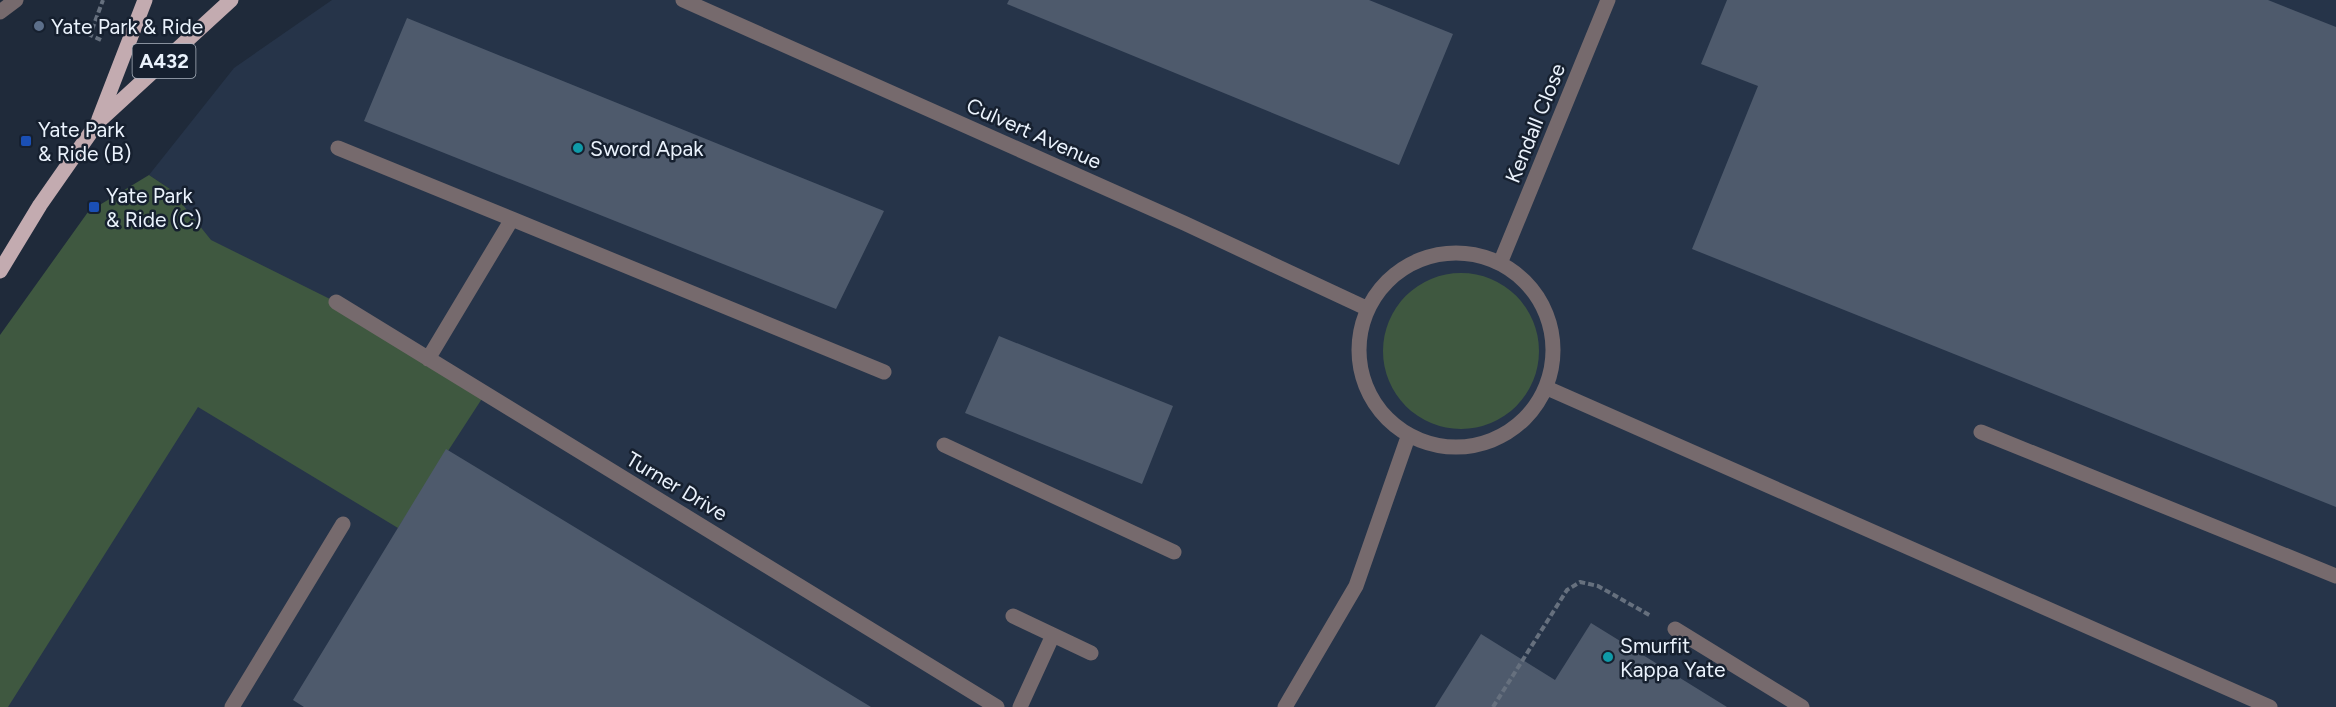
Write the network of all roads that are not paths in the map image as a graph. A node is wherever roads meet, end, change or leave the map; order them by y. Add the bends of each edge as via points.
1 (15, 0) edge
2 (145, 0) edge
3 (231, 0) edge
4 (683, 0) edge
5 (1608, 0) edge
6 (0, 12) edge
7 (98, 122) junction
8 (338, 148) dead end
9 (512, 219) junction
10 (1501, 261) junction
11 (0, 271) edge
12 (336, 302) dead end
13 (1366, 308) junction
14 (428, 358) junction
15 (885, 372) dead end
16 (1547, 388) junction
17 (1981, 432) dead end
18 (1408, 436) junction
19 (944, 445) dead end
20 (343, 525) dead end
21 (1174, 552) dead end
22 (2336, 576) edge
23 (1013, 616) dead end
24 (1675, 630) road end
25 (1053, 635) junction
26 (1091, 653) dead end
27 (232, 707) edge
28 (997, 707) edge
29 (1020, 707) edge
30 (1285, 707) edge
31 (1802, 707) edge
32 (2270, 707) edge

1 - 6 street
2 - 7 main road, A432
3 - 7 main road, A432
4 - 13 street, Culvert Avenue
5 - 10 street, Kendall Close
7 - 11 main road, A432
8 - 9 street
9 - 14 street
9 - 15 street
10 - 13 street via 1454,251 1410,262
10 - 16 street via 1541,299 1555,343
12 - 14 street, Turner Drive
13 - 18 street via 1358,367 1373,405
14 - 28 street, Turner Drive
16 - 18 street via 1510,432 1459,449
16 - 32 street
17 - 22 street
18 - 30 street via 1356,586
19 - 21 street
20 - 27 street
23 - 25 street
24 - 31 street
25 - 26 street
25 - 29 street

